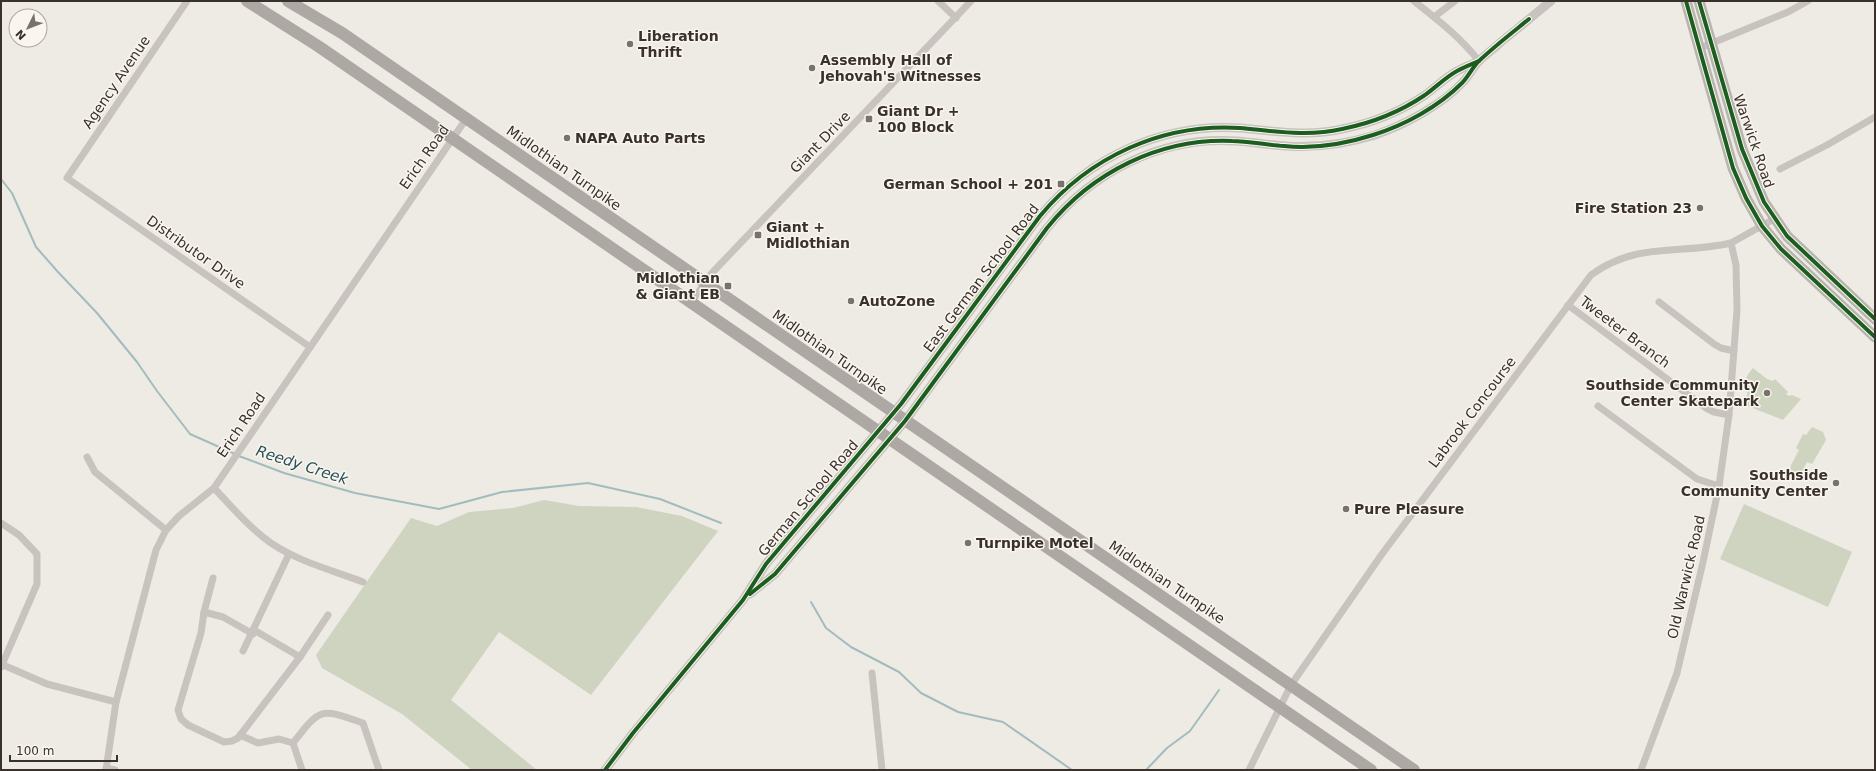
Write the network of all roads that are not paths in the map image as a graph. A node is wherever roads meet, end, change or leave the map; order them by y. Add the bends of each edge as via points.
1 (187, 1) edge
2 (247, 1) edge
3 (288, 1) edge
4 (938, 1) edge
5 (971, 1) edge
6 (1414, 1) edge
7 (1455, 1) edge
8 (1551, 1) edge
9 (1686, 1) edge
10 (1699, 1) edge
11 (1808, 1) edge
12 (1434, 17) junction
13 (956, 18) junction
14 (1711, 42) junction
15 (1700, 48) junction
16 (1479, 61) junction
17 (1875, 117) edge
18 (466, 119) junction
19 (452, 139) junction
20 (1780, 169) dead end
21 (67, 178) joint
22 (1774, 219) junction
23 (1762, 226) junction
24 (1022, 241) junction
25 (1730, 243) junction
26 (1032, 248) junction
27 (704, 283) junction
28 (1659, 302) dead end
29 (690, 303) junction
30 (1568, 305) junction
31 (1875, 319) edge
32 (1875, 337) edge
33 (310, 346) junction
34 (1734, 351) junction
35 (1598, 406) dead end
36 (893, 413) junction
37 (1729, 415) junction
38 (905, 421) junction
39 (878, 432) junction
40 (889, 440) junction
41 (87, 457) dead end
42 (1719, 486) junction
43 (214, 488) junction
44 (1, 523) edge
45 (166, 530) junction
46 (289, 554) junction
47 (213, 578) dead end
48 (363, 582) dead end
49 (743, 600) junction
50 (204, 612) junction
51 (328, 615) dead end
52 (254, 632) junction
53 (243, 651) dead end
54 (300, 657) junction
55 (1, 665) edge
56 (872, 673) dead end
57 (1291, 685) junction
58 (116, 702) junction
59 (1279, 707) junction
60 (240, 735) junction
61 (293, 743) junction
62 (106, 769) edge
63 (1368, 769) edge
64 (115, 770) edge
65 (302, 770) edge
66 (379, 770) edge
67 (605, 770) edge
68 (882, 770) edge
69 (1249, 770) edge
70 (1414, 770) edge
71 (1640, 770) edge

1 - 21 street, Agency Avenue
2 - 19 main road via 318,46
3 - 18 main road, Midlothian Turnpike via 342,33
4 - 13 street
5 - 13 street, Giant Drive
6 - 12 street
7 - 12 street
8 - 16 street, East German School Road
9 - 15 main road, Warwick Road
10 - 14 main road, Warwick Road
11 - 14 street via 1788,12
12 - 16 street via 1465,43
13 - 27 street, Giant Drive
14 - 15 street
14 - 22 main road, Warwick Road via 1742,148 1764,202
15 - 23 main road, Warwick Road via 1733,168
16 - 24 street, East German School Road via 1456,71 1404,108 1357,126 1305,134 1239,128 1202,129 1167,135 1131,147 1097,165 1066,188
16 - 26 street, East German School Road via 1462,83 1432,106 1398,126 1362,138 1311,147 1210,141 1172,147 1136,159 1102,177 1078,196 1055,218
17 - 20 street
18 - 19 street, Erich Road
18 - 27 main road, Midlothian Turnpike
19 - 29 main road
19 - 33 street, Erich Road
21 - 33 street, Distributor Drive
22 - 23 street
22 - 31 main road, Warwick Road via 1787,236
23 - 25 street
23 - 32 main road, Warwick Road via 1780,248
24 - 26 street
24 - 36 street, East German School Road
25 - 30 street, Labrook Concourse via 1638,253 1619,258 1591,274
25 - 34 street, Old Warwick Road via 1736,265 1737,283
26 - 38 street, East German School Road
27 - 29 street, Giant Drive
27 - 36 main road, Midlothian Turnpike
28 - 34 street via 1721,348
29 - 39 main road
30 - 37 street, Tweeter Branch via 1706,408
30 - 57 street, Labrook Concourse via 1382,554
33 - 43 street, Erich Road
34 - 37 street, Old Warwick Road
35 - 42 street via 1697,479
36 - 38 main road, Midlothian Turnpike
36 - 39 street, German School Road
37 - 42 street, Old Warwick Road
38 - 40 street, German School Road
38 - 57 main road, Midlothian Turnpike
39 - 40 main road
39 - 49 street, German School Road via 766,564
40 - 49 street, German School Road via 775,574
40 - 59 main road
41 - 45 street via 95,472
42 - 71 street, Old Warwick Road via 1677,673
43 - 45 street, Erich Road
43 - 46 street via 264,538
44 - 55 street via 19,534 37,554 37,584
45 - 58 street, Erich Road via 156,550
46 - 48 street
46 - 52 street
47 - 50 street
49 - 67 street, German School Road via 633,732
50 - 52 street via 223,617
50 - 60 street via 201,633 178,710 181,719 188,725 224,742 232,741
51 - 54 street
52 - 53 street
52 - 54 street
54 - 60 street
55 - 58 street via 47,684
56 - 68 street
57 - 59 street, Labrook Concourse
57 - 70 main road, Midlothian Turnpike
58 - 62 street, Erich Road
59 - 63 main road
59 - 69 street, Labrook Concourse
60 - 61 street via 258,743 284,739
61 - 65 street
61 - 66 street via 314,717 331,712 363,723
62 - 64 street

